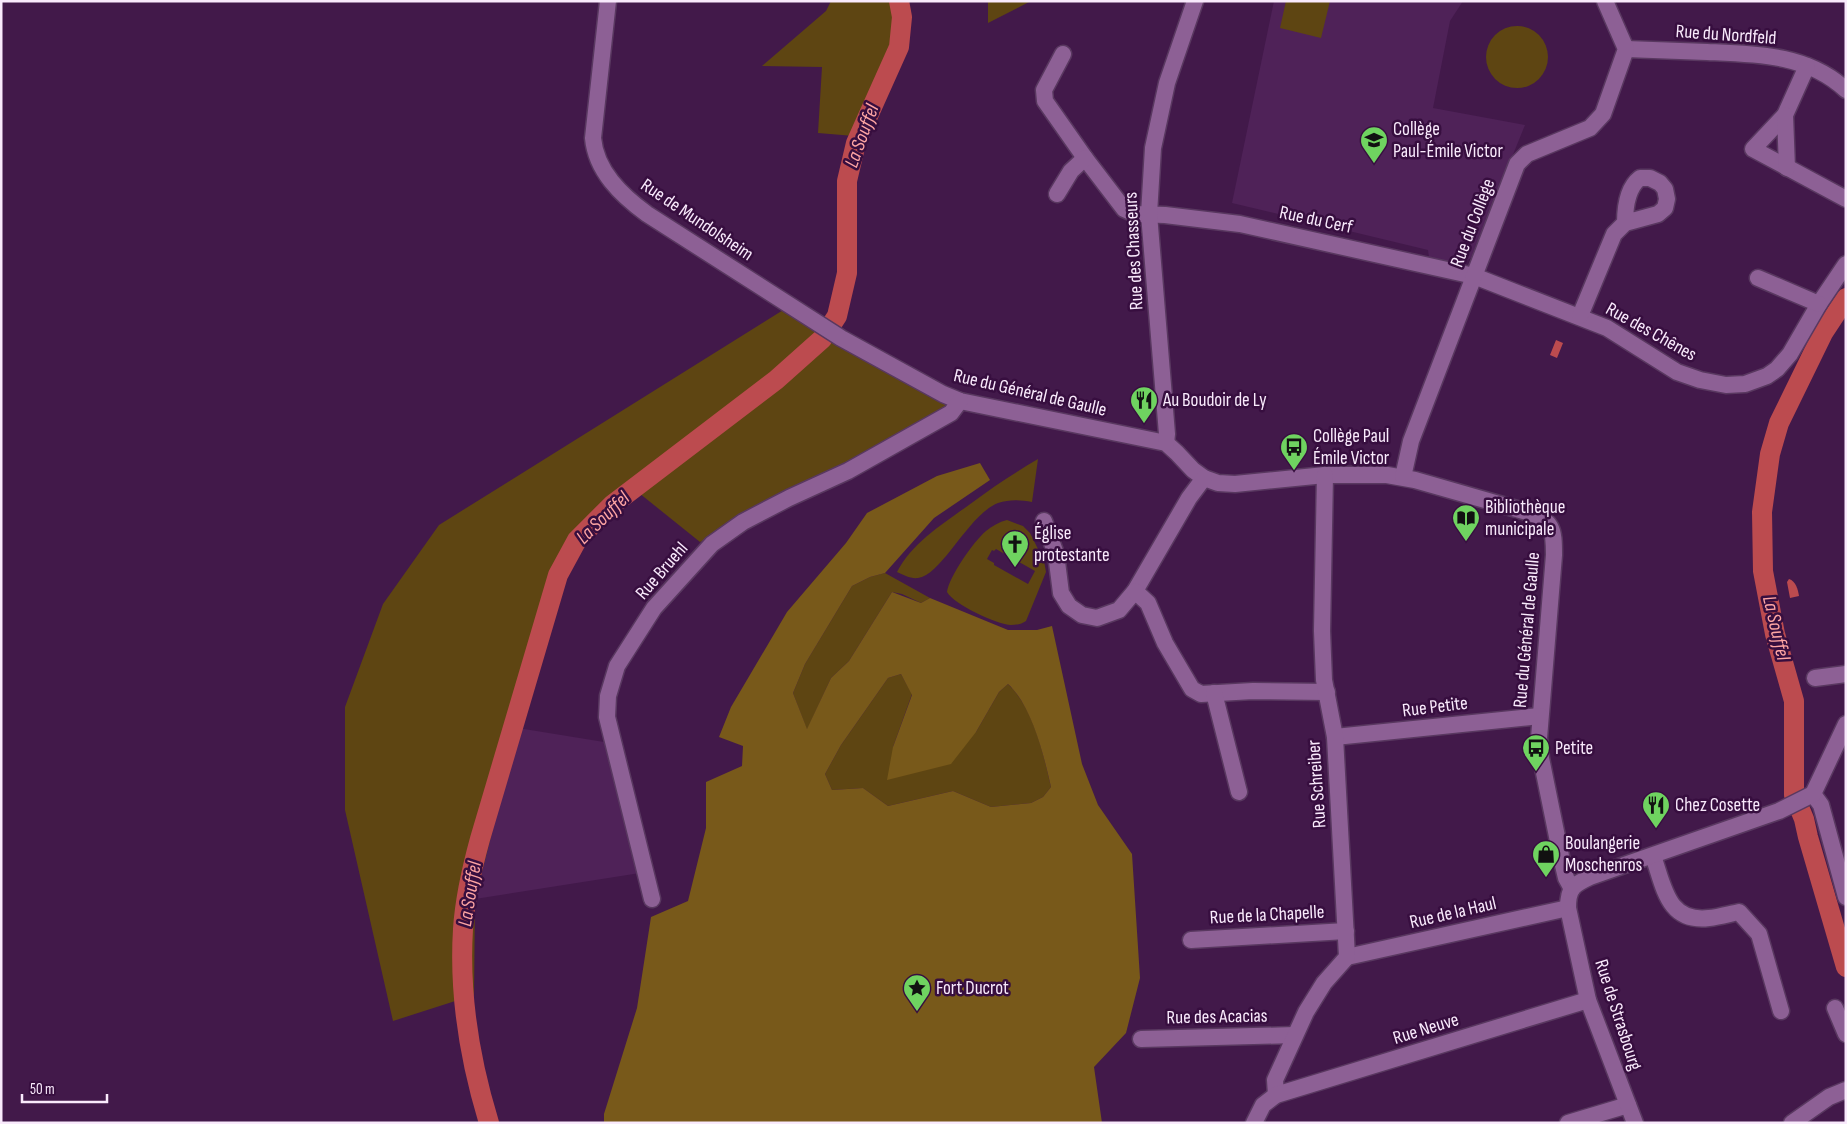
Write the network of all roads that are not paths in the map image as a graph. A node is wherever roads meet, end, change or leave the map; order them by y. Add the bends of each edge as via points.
1 (608, 1) edge
2 (1195, 1) edge
3 (1605, 1) edge
4 (1626, 49) junction
5 (1063, 54) dead end
6 (1806, 66) junction
7 (1846, 90) edge
8 (1785, 116) junction
9 (1085, 158) junction
10 (1787, 168) junction
11 (1057, 194) dead end
12 (1846, 199) edge
13 (1149, 214) junction
14 (1624, 223) dead end
15 (1846, 264) edge
16 (1474, 276) junction
17 (1758, 278) dead end
18 (1819, 304) junction
19 (1580, 316) junction
20 (841, 338) joint
21 (960, 401) junction
22 (1166, 444) junction
23 (1325, 474) junction
24 (1403, 477) junction
25 (1204, 478) junction
26 (1044, 520) dead end
27 (1135, 591) junction
28 (1846, 674) edge
29 (1814, 678) dead end
30 (1327, 692) junction
31 (1214, 693) junction
32 (1540, 716) junction
33 (1846, 724) edge
34 (1335, 738) junction
35 (1239, 792) dead end
36 (1803, 800) junction
37 (1653, 856) junction
38 (1572, 889) junction
39 (1846, 897) edge
40 (652, 899) dead end
41 (1568, 908) junction
42 (1346, 931) junction
43 (1191, 940) dead end
44 (1347, 957) junction
45 (1588, 1000) junction
46 (1836, 1008) dead end
47 (1781, 1011) dead end
48 (1846, 1034) edge
49 (1295, 1035) junction
50 (1141, 1039) dead end
51 (1279, 1071) junction
52 (1295, 1089) junction
53 (1846, 1090) edge
54 (1276, 1095) junction
55 (1628, 1105) junction
56 (1254, 1123) edge
57 (1568, 1123) edge
58 (1636, 1123) edge
59 (1792, 1123) edge

1 - 20 street, Rue de Mundolsheim via 593,138 598,158 609,178 646,214
2 - 13 street, Rue des Chasseurs via 1167,83 1155,139
3 - 4 street
4 - 6 street, Rue du Nordfeld via 1774,56
4 - 16 street, Rue du Collège via 1603,114 1590,128 1527,154 1517,164
5 - 9 street, Rue du Cerf via 1044,90 1045,101
6 - 7 street, Rue du Nordfeld
6 - 8 street
8 - 10 street
8 - 10 street via 1753,150
9 - 11 street via 1071,170
9 - 13 street, Rue du Cerf via 1124,210
10 - 12 street
13 - 16 street, Rue du Cerf via 1240,224
13 - 22 street, Rue des Chasseurs
14 - 19 street via 1614,234
15 - 18 street, Rue des Chênes
16 - 19 street, Rue des Chênes
16 - 24 street, Rue du Collège via 1411,441
17 - 18 street
18 - 19 street, Rue des Chênes via 1790,354 1777,369 1756,380 1735,385 1688,377 1607,328
20 - 21 street, Rue du Général de Gaulle
21 - 22 street, Rue du Général de Gaulle
21 - 40 street, Rue Bruehl via 943,418 743,522 712,544 654,608 617,666 608,696 607,717
22 - 25 street, Rue du Général de Gaulle
23 - 24 street, Rue du Général de Gaulle
23 - 25 street, Rue du Général de Gaulle via 1235,484
23 - 30 street, Rue Schreiber via 1322,631
24 - 32 street, Rue du Général de Gaulle via 1527,512 1548,522 1554,537 1554,555
25 - 27 street
26 - 27 street via 1056,554 1062,593 1069,606 1082,615 1098,618 1119,610
27 - 31 street via 1148,603 1165,643 1192,689 1200,694
28 - 29 street
30 - 31 street
30 - 34 street, Rue Schreiber
31 - 35 street
32 - 34 street, Rue Petite
32 - 38 street, Rue du Général de Gaulle via 1541,758 1566,878
33 - 36 street
34 - 42 street, Rue Schreiber
36 - 37 street
36 - 39 street via 1821,805
37 - 38 street via 1590,877
37 - 47 street via 1669,901 1677,912 1707,919 1739,912 1759,934
38 - 41 street, Rue de Strasbourg
41 - 44 street, Rue de la Haul
41 - 45 street, Rue de Strasbourg
42 - 43 street, Rue de la Chapelle
42 - 44 street, Rue Schreiber
44 - 49 street via 1324,983
45 - 52 street, Rue Neuve
45 - 55 street, Rue de Strasbourg
46 - 48 street
49 - 50 street, Rue des Acacias
49 - 51 street
51 - 52 street
51 - 54 street via 1275,1080
52 - 54 street, Rue Neuve
53 - 59 street
54 - 56 street via 1263,1105
55 - 57 street
55 - 58 street, Rue de Strasbourg

